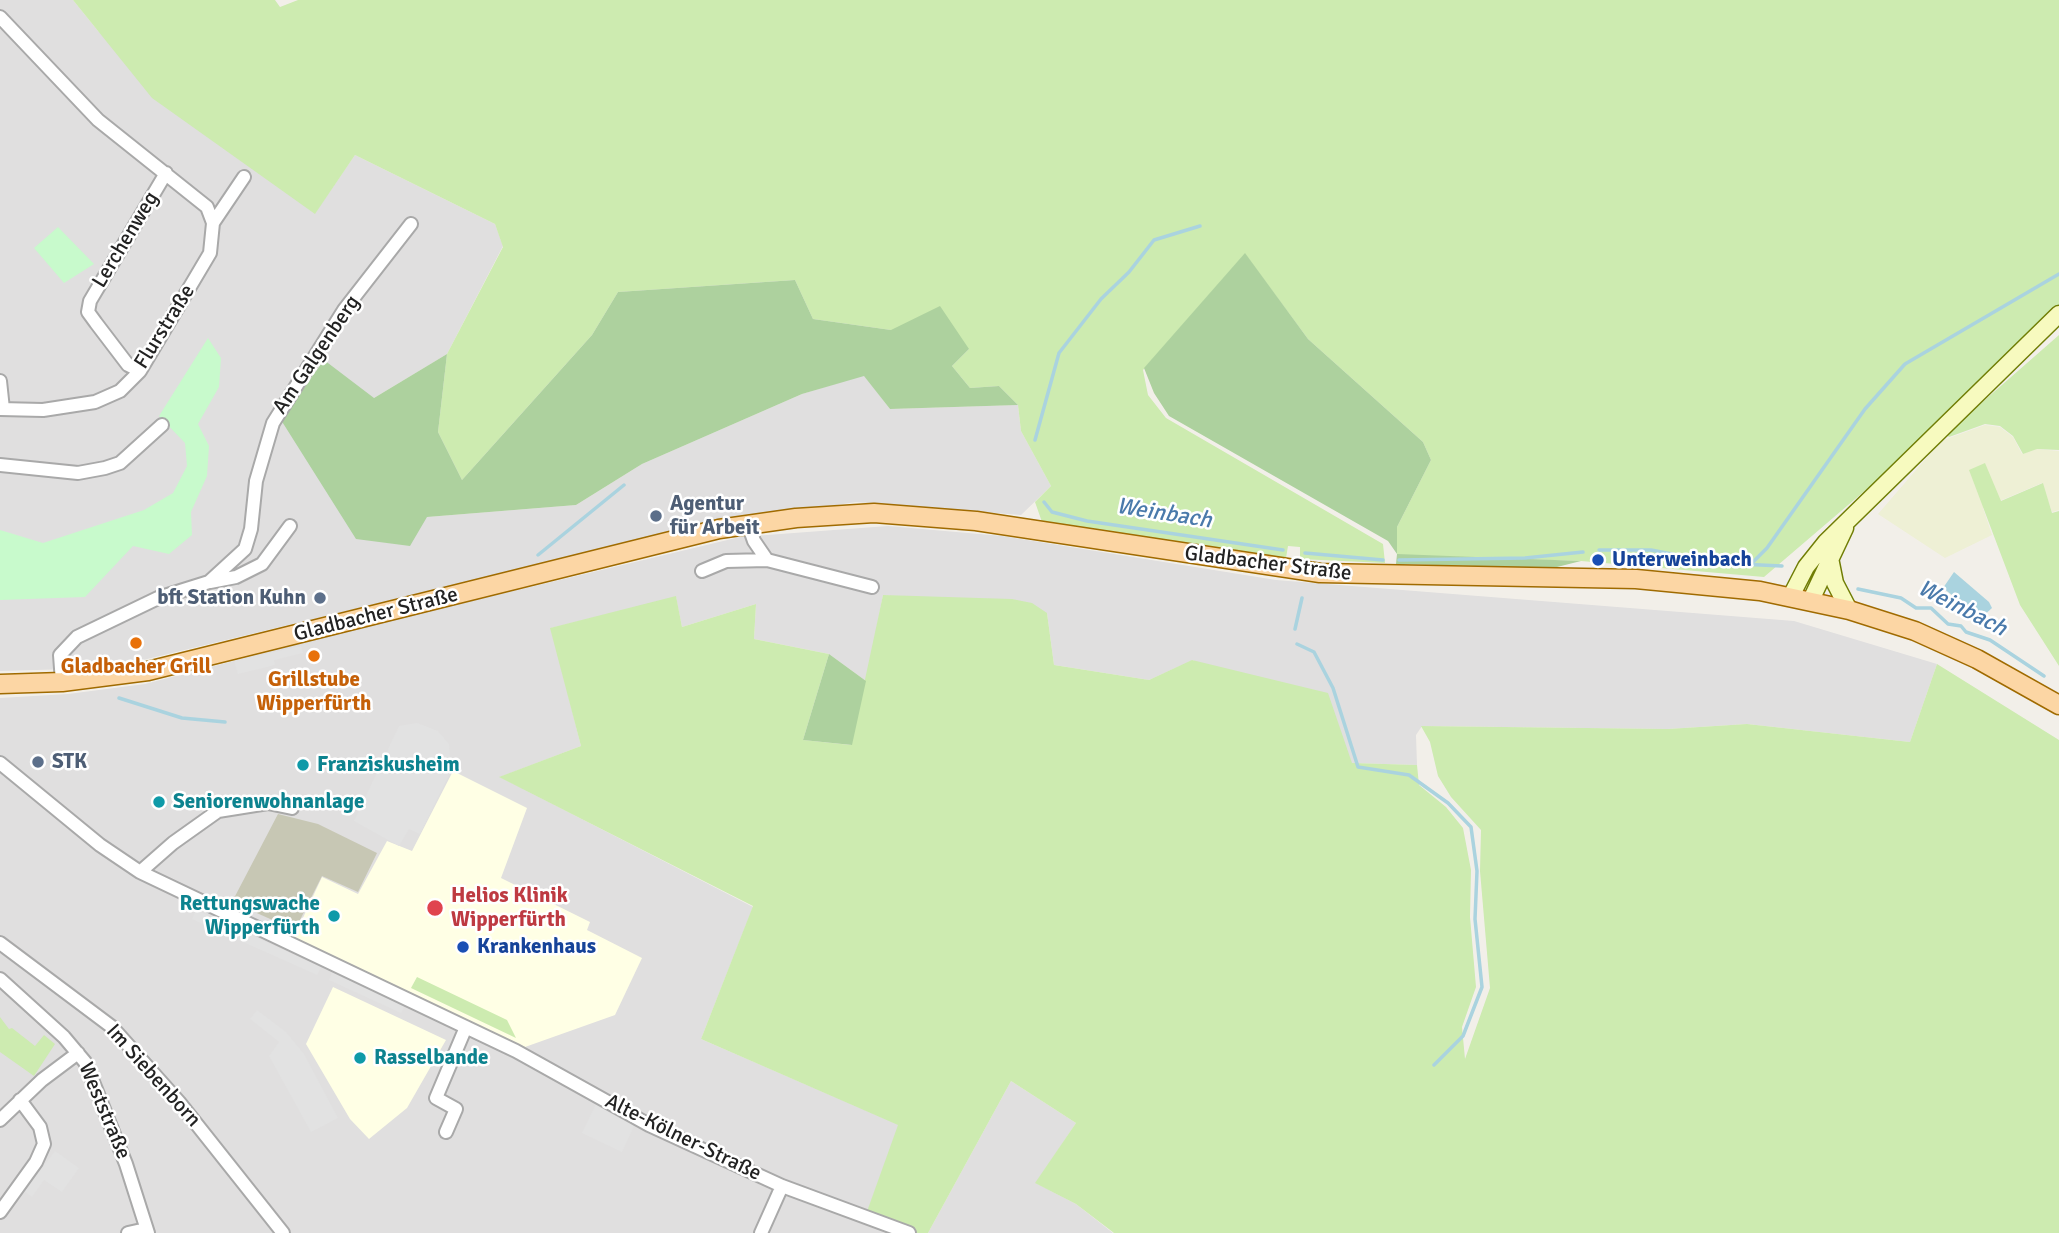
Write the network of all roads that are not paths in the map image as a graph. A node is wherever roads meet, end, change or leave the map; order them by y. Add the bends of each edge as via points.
1 (0, 17) edge
2 (166, 173) junction
3 (244, 177) dead end
4 (213, 223) junction
5 (411, 224) dead end
6 (2059, 314) edge
7 (140, 371) junction
8 (0, 381) edge
9 (2, 409) edge
10 (162, 425) dead end
11 (0, 465) edge
12 (1848, 523) junction
13 (748, 524) junction
14 (290, 526) dead end
15 (1830, 558) junction
16 (767, 561) junction
17 (702, 571) dead end
18 (209, 582) junction
19 (872, 587) dead end
20 (1791, 596) junction
21 (1811, 600) junction
22 (1849, 610) junction
23 (62, 682) junction
24 (0, 684) edge
25 (2059, 705) edge
26 (0, 763) edge
27 (292, 808) dead end
28 (140, 872) junction
29 (0, 943) edge
30 (1, 982) edge
31 (466, 1027) junction
32 (78, 1053) junction
33 (20, 1100) junction
34 (0, 1120) edge
35 (446, 1132) dead end
36 (782, 1186) junction
37 (0, 1212) edge
38 (147, 1231) edge
39 (901, 1232) edge
40 (128, 1233) edge
41 (284, 1233) edge
42 (761, 1233) edge

1 - 2 street via 98,120
2 - 4 street via 207,207
2 - 7 street, Lerchenweg via 90,301 89,312 96,323 128,365
3 - 4 street, Flurstraße
4 - 7 street, Flurstraße via 210,253
5 - 18 street, Am Galgenberg via 344,310 273,423 256,481 245,549
6 - 12 main road
7 - 9 street, Flurstraße via 120,391 95,402 43,410
8 - 9 street
10 - 11 street via 120,463 106,468 78,473
12 - 15 main road
12 - 20 main road via 1813,556
13 - 16 street
13 - 20 main road, Gladbacher Straße via 838,514 910,515 988,522 1321,573 1667,580
13 - 23 main road, Gladbacher Straße via 180,664
14 - 18 street via 262,564 236,577
15 - 21 main road
15 - 22 main road via 1835,583
16 - 17 street via 726,561
16 - 19 street
18 - 23 street, Am Galgenberg via 158,598 77,637 60,655
20 - 21 main road, Gladbacher Straße
21 - 22 main road, Gladbacher Straße
22 - 25 main road, Gladbacher Straße via 1947,645
23 - 24 main road, Gladbacher Straße
26 - 28 street, Alte-Kölner-Straße
27 - 28 street via 268,803 218,811
28 - 31 street, Alte-Kölner-Straße
29 - 41 street, Im Siebenborn via 112,1027
30 - 32 street, Weststraße
31 - 35 street via 436,1098 457,1109
31 - 36 street, Alte-Kölner-Straße via 584,1088 622,1113
32 - 33 street
32 - 38 street, Weststraße via 118,1142
33 - 34 street
33 - 37 street via 40,1127 44,1144
36 - 39 street, Alte-Kölner-Straße
36 - 42 street
38 - 40 street

